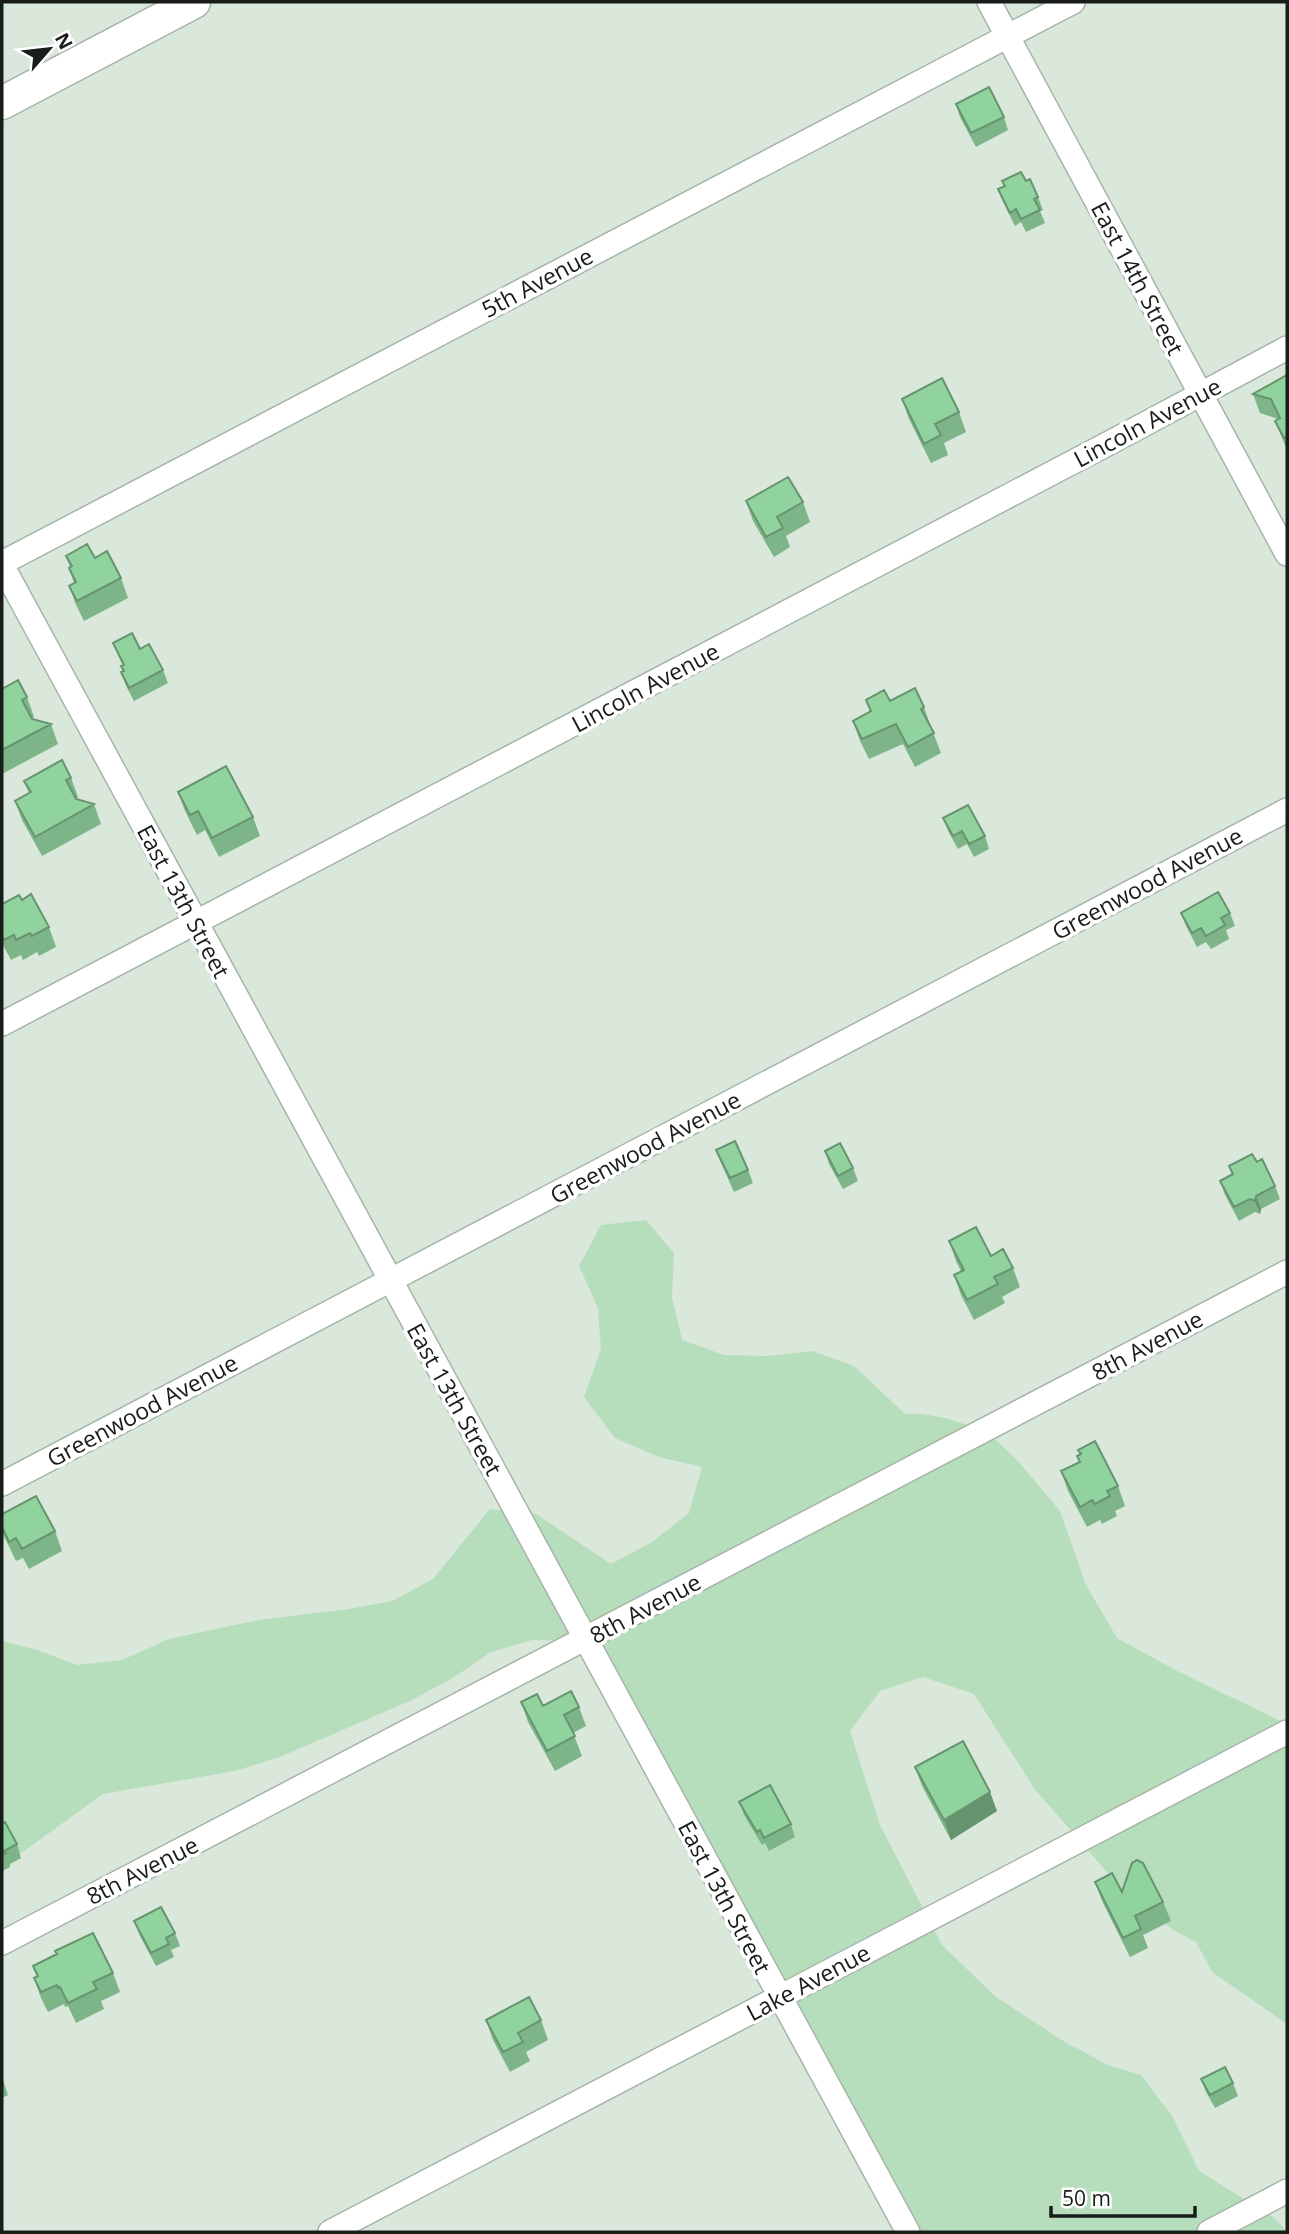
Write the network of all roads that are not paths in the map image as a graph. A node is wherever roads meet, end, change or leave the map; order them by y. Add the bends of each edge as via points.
1 (194, 2) edge
2 (989, 2) edge
3 (1073, 2) edge
4 (1007, 36) junction
5 (2, 103) edge
6 (1287, 348) edge
7 (1200, 393) junction
8 (1287, 554) edge
9 (2, 564) edge
10 (1287, 810) edge
11 (195, 922) junction
12 (2, 1024) edge
13 (1287, 1272) edge
14 (390, 1280) junction
15 (2, 1484) edge
16 (586, 1640) junction
17 (1287, 1732) edge
18 (2, 1943) edge
19 (779, 1997) junction
20 (1287, 2192) edge
21 (330, 2232) edge
22 (908, 2232) edge
23 (1209, 2232) edge

1 - 5 street
2 - 4 street, East 14th Street
3 - 4 street, 5th Avenue
4 - 7 street, East 14th Street
4 - 9 street, 5th Avenue
6 - 7 street, Lincoln Avenue
7 - 8 street, East 14th Street
7 - 11 street, Lincoln Avenue
9 - 11 street, East 13th Street
10 - 14 street, Greenwood Avenue
11 - 12 street, Lincoln Avenue
11 - 14 street, East 13th Street
13 - 16 street, 8th Avenue
14 - 15 street, Greenwood Avenue
14 - 16 street, East 13th Street
16 - 18 street, 8th Avenue
16 - 19 street, East 13th Street
17 - 19 street, Lake Avenue
19 - 21 street, Lake Avenue
19 - 22 street, East 13th Street
20 - 23 street

